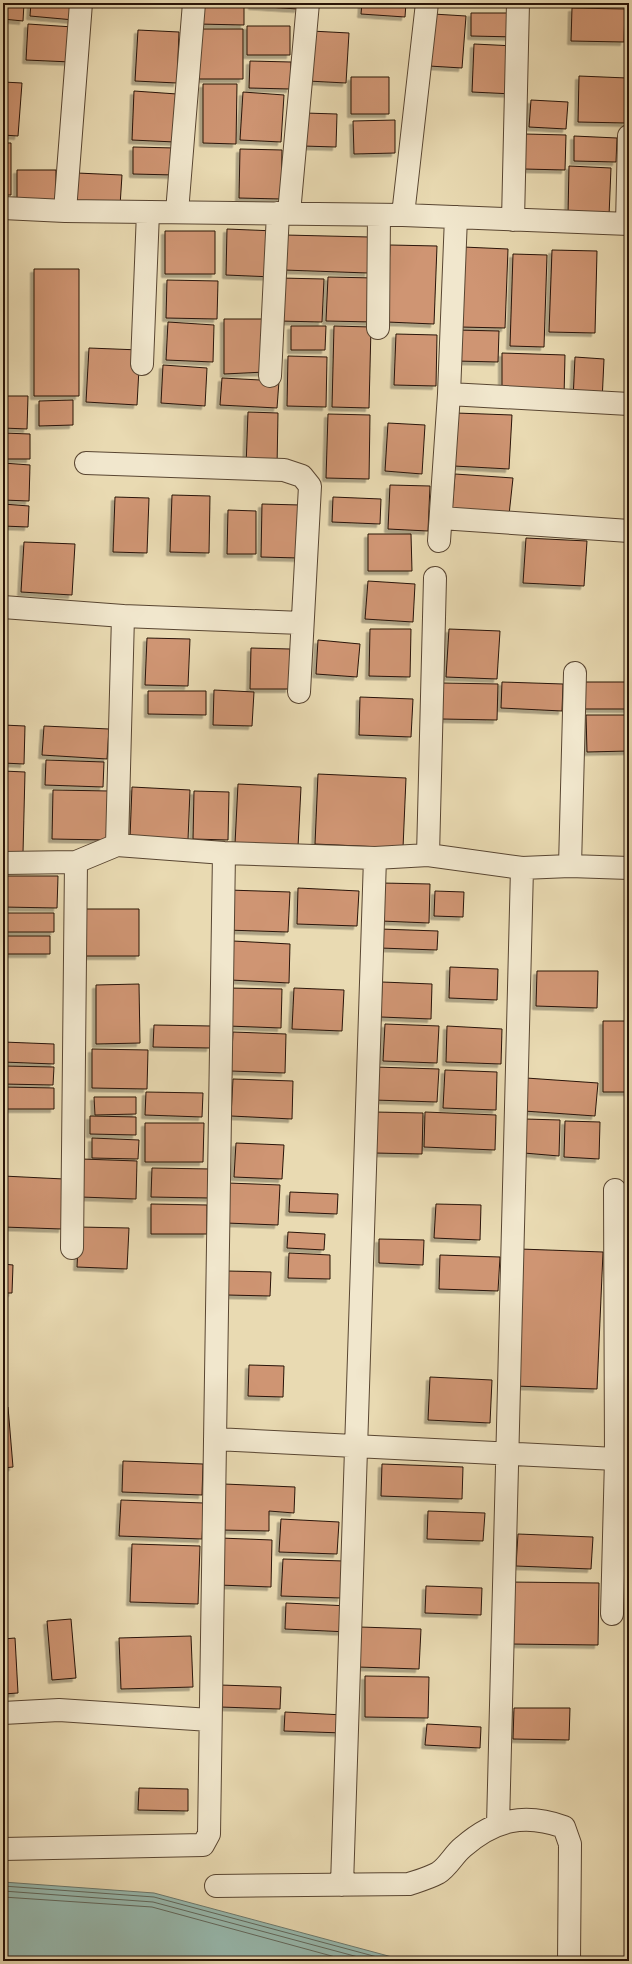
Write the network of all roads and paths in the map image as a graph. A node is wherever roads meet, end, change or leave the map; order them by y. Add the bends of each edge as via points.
1 (81, 3) edge
2 (194, 3) edge
3 (308, 3) edge
4 (427, 3) edge
5 (518, 3) edge
6 (629, 136) edge
7 (3, 208) edge
8 (65, 211) junction
9 (148, 212) junction
10 (177, 212) junction
11 (284, 213) junction
12 (379, 215) junction
13 (403, 215) junction
14 (456, 217) junction
15 (513, 220) junction
16 (628, 224) edge
17 (378, 328) dead end
18 (142, 364) dead end
19 (270, 376) dead end
20 (448, 394) junction
21 (629, 404) edge
22 (86, 463) dead end
23 (441, 518) junction
24 (629, 532) edge
25 (439, 541) dead end
26 (435, 578) dead end
27 (3, 607) edge
28 (123, 616) junction
29 (302, 623) junction
30 (575, 672) dead end
31 (299, 692) dead end
32 (117, 845) junction
33 (224, 853) junction
34 (428, 855) junction
35 (375, 858) junction
36 (76, 862) junction
37 (3, 863) edge
38 (570, 866) junction
39 (522, 868) junction
40 (629, 868) edge
41 (615, 1190) dead end
42 (72, 1248) dead end
43 (215, 1439) junction
44 (356, 1447) junction
45 (508, 1455) junction
46 (616, 1460) junction
47 (612, 1614) dead end
48 (3, 1713) edge
49 (210, 1720) junction
50 (498, 1824) junction
51 (3, 1849) edge
52 (342, 1885) junction
53 (216, 1886) dead end
54 (569, 1961) edge

1 - 8 street
2 - 10 street
3 - 11 street
4 - 13 street
5 - 15 street
6 - 16 street
7 - 8 street
8 - 9 street
9 - 10 street
9 - 18 street
10 - 11 street
11 - 12 street
11 - 19 street
12 - 13 street
12 - 17 street
13 - 14 street
14 - 15 street
14 - 20 street
15 - 16 street
20 - 21 street
20 - 23 street
22 - 29 street via 284,470 302,476 310,486
23 - 24 street
23 - 25 street
26 - 34 street
27 - 28 street
28 - 29 street
28 - 32 street
29 - 31 street
30 - 38 street
32 - 33 street
32 - 36 street
33 - 35 street
33 - 43 street
34 - 35 street
34 - 39 street
35 - 44 street
36 - 37 street
36 - 42 street
38 - 39 street
38 - 40 street
39 - 45 street
41 - 46 street
43 - 44 street
43 - 49 street
44 - 45 street
44 - 52 street
45 - 46 street
45 - 50 street
46 - 47 street
48 - 49 street via 59,1710
49 - 51 street via 209,1834 203,1845
50 - 52 street via 463,1846 438,1873 431,1876 409,1884
50 - 54 street via 514,1819 546,1821 564,1827 570,1844
52 - 53 street

